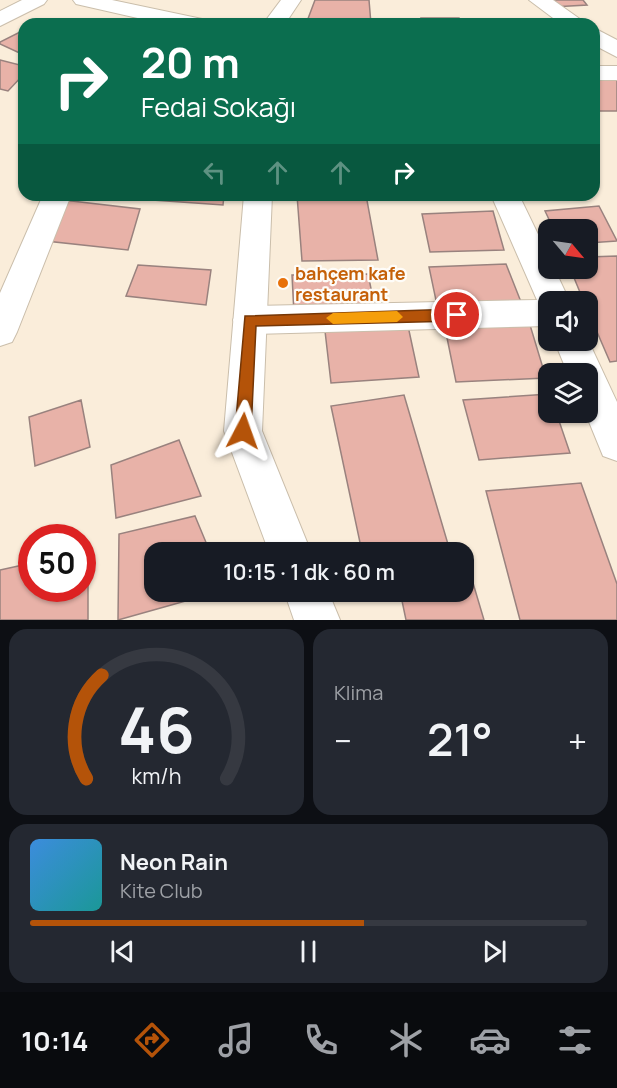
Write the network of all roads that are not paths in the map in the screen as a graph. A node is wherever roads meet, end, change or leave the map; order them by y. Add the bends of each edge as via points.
1 (36, 0) edge
2 (83, 0) edge
3 (291, 0) edge
4 (539, 0) edge
5 (166, 18) edge
6 (267, 18) edge
7 (567, 18) edge
8 (0, 20) edge
9 (600, 39) edge
10 (617, 50) edge
11 (600, 73) edge
12 (617, 73) edge
13 (55, 201) edge
14 (258, 201) edge
15 (508, 201) edge
16 (549, 291) edge
17 (538, 313) edge
18 (250, 320) junction
19 (0, 332) edge
20 (598, 400) edge
21 (617, 443) edge
22 (286, 542) edge
23 (310, 602) edge
24 (317, 620) edge

1 - 8 street
2 - 5 street
3 - 6 street
4 - 7 street
9 - 10 street
11 - 12 street
13 - 19 street
14 - 18 street
15 - 16 street
17 - 18 street
18 - 22 street via 243,431
20 - 21 street
23 - 24 street

